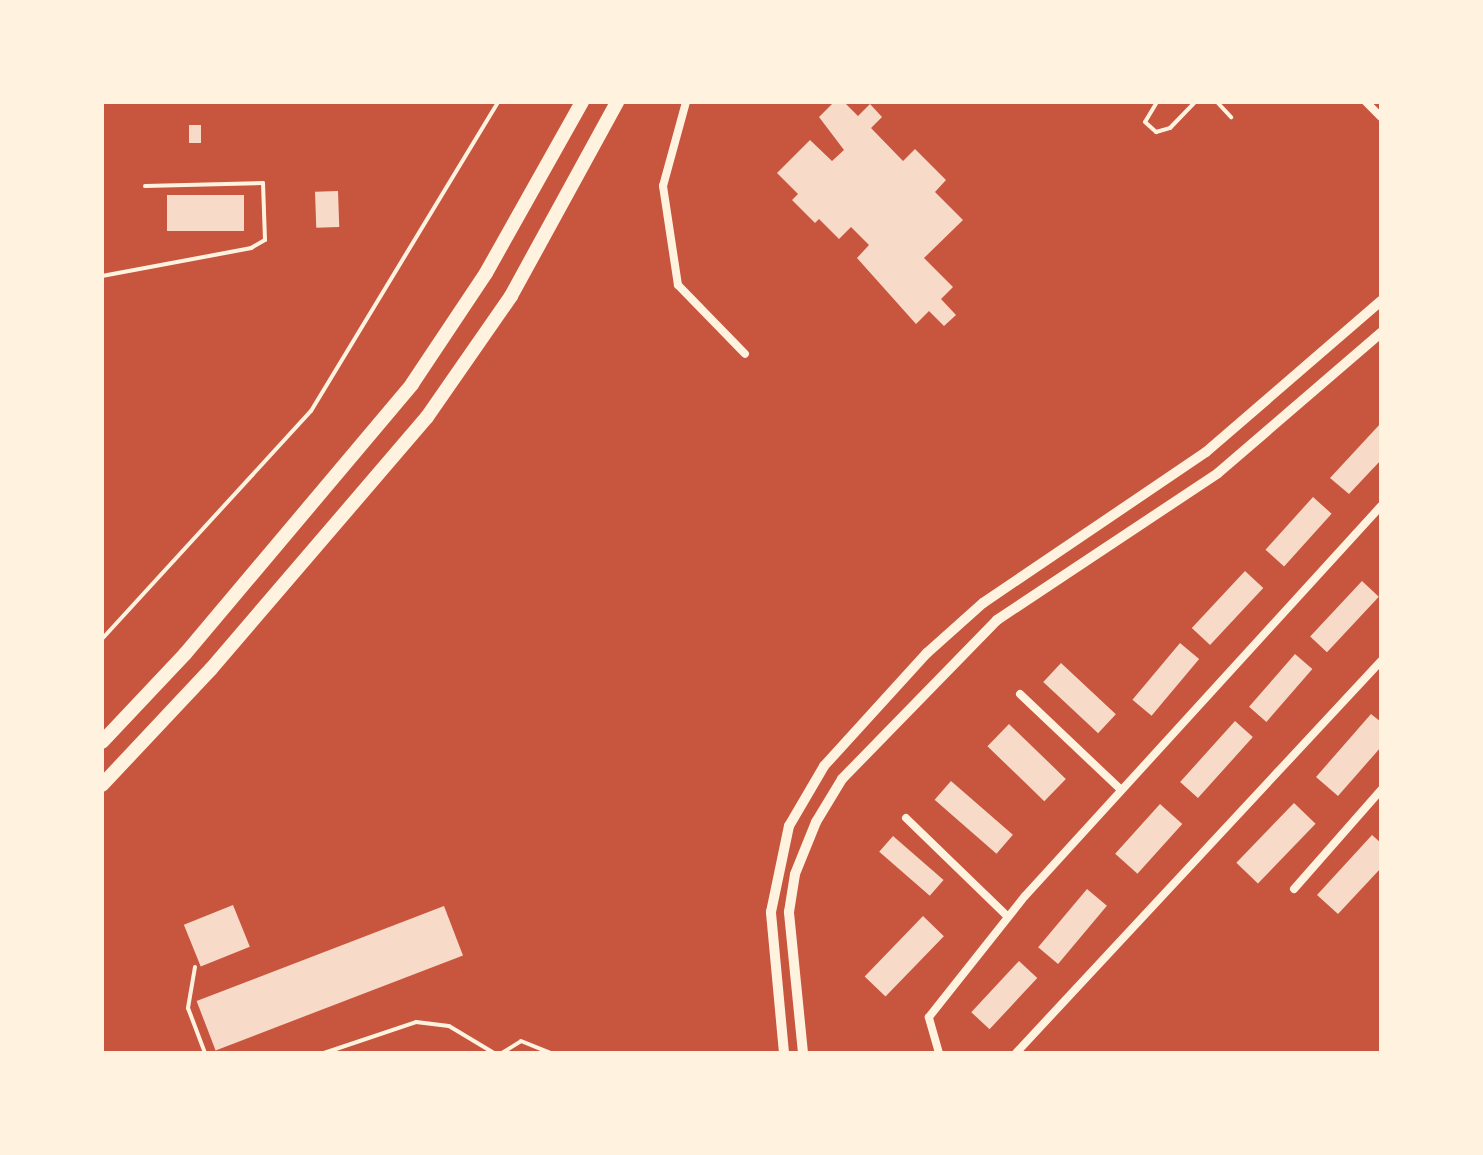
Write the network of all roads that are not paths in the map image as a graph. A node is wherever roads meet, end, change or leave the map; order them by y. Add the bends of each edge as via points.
1 (498, 102) edge
2 (582, 102) edge
3 (617, 102) edge
4 (686, 102) edge
5 (1157, 102) edge
6 (1195, 102) edge
7 (1217, 102) edge
8 (1366, 102) edge
9 (1231, 117) dead end
10 (1381, 117) edge
11 (145, 186) dead end
12 (102, 276) edge
13 (1381, 301) edge
14 (1381, 333) edge
15 (745, 354) dead end
16 (1381, 506) edge
17 (102, 639) edge
18 (1381, 661) edge
19 (1020, 694) dead end
20 (102, 742) edge
21 (102, 785) edge
22 (1121, 790) junction
23 (1381, 790) edge
24 (906, 818) dead end
25 (1294, 889) dead end
26 (1008, 917) junction
27 (195, 967) dead end
28 (205, 1053) edge
29 (324, 1053) edge
30 (494, 1053) edge
31 (502, 1053) edge
32 (550, 1053) edge
33 (784, 1053) edge
34 (803, 1053) edge
35 (939, 1053) edge
36 (1016, 1053) edge

1 - 17 lane via 311,411
2 - 20 highway via 517,222 412,384 185,654
3 - 21 highway via 519,283 427,417 211,669
4 - 15 street via 663,186 678,285
5 - 6 lane via 1145,122 1156,132 1170,128
7 - 9 lane
8 - 10 street
11 - 12 lane via 263,183 265,240 251,248
13 - 33 street via 1206,452 983,603 927,653 824,766 789,826 771,912
14 - 34 street via 1218,473 997,620 842,779 810,835 795,874 789,912
16 - 22 street
18 - 36 street
19 - 22 street
22 - 26 street
23 - 25 street
24 - 26 street
26 - 35 street via 929,1017
27 - 28 lane via 188,1008
29 - 30 lane via 416,1022 449,1026
31 - 32 lane via 521,1041

